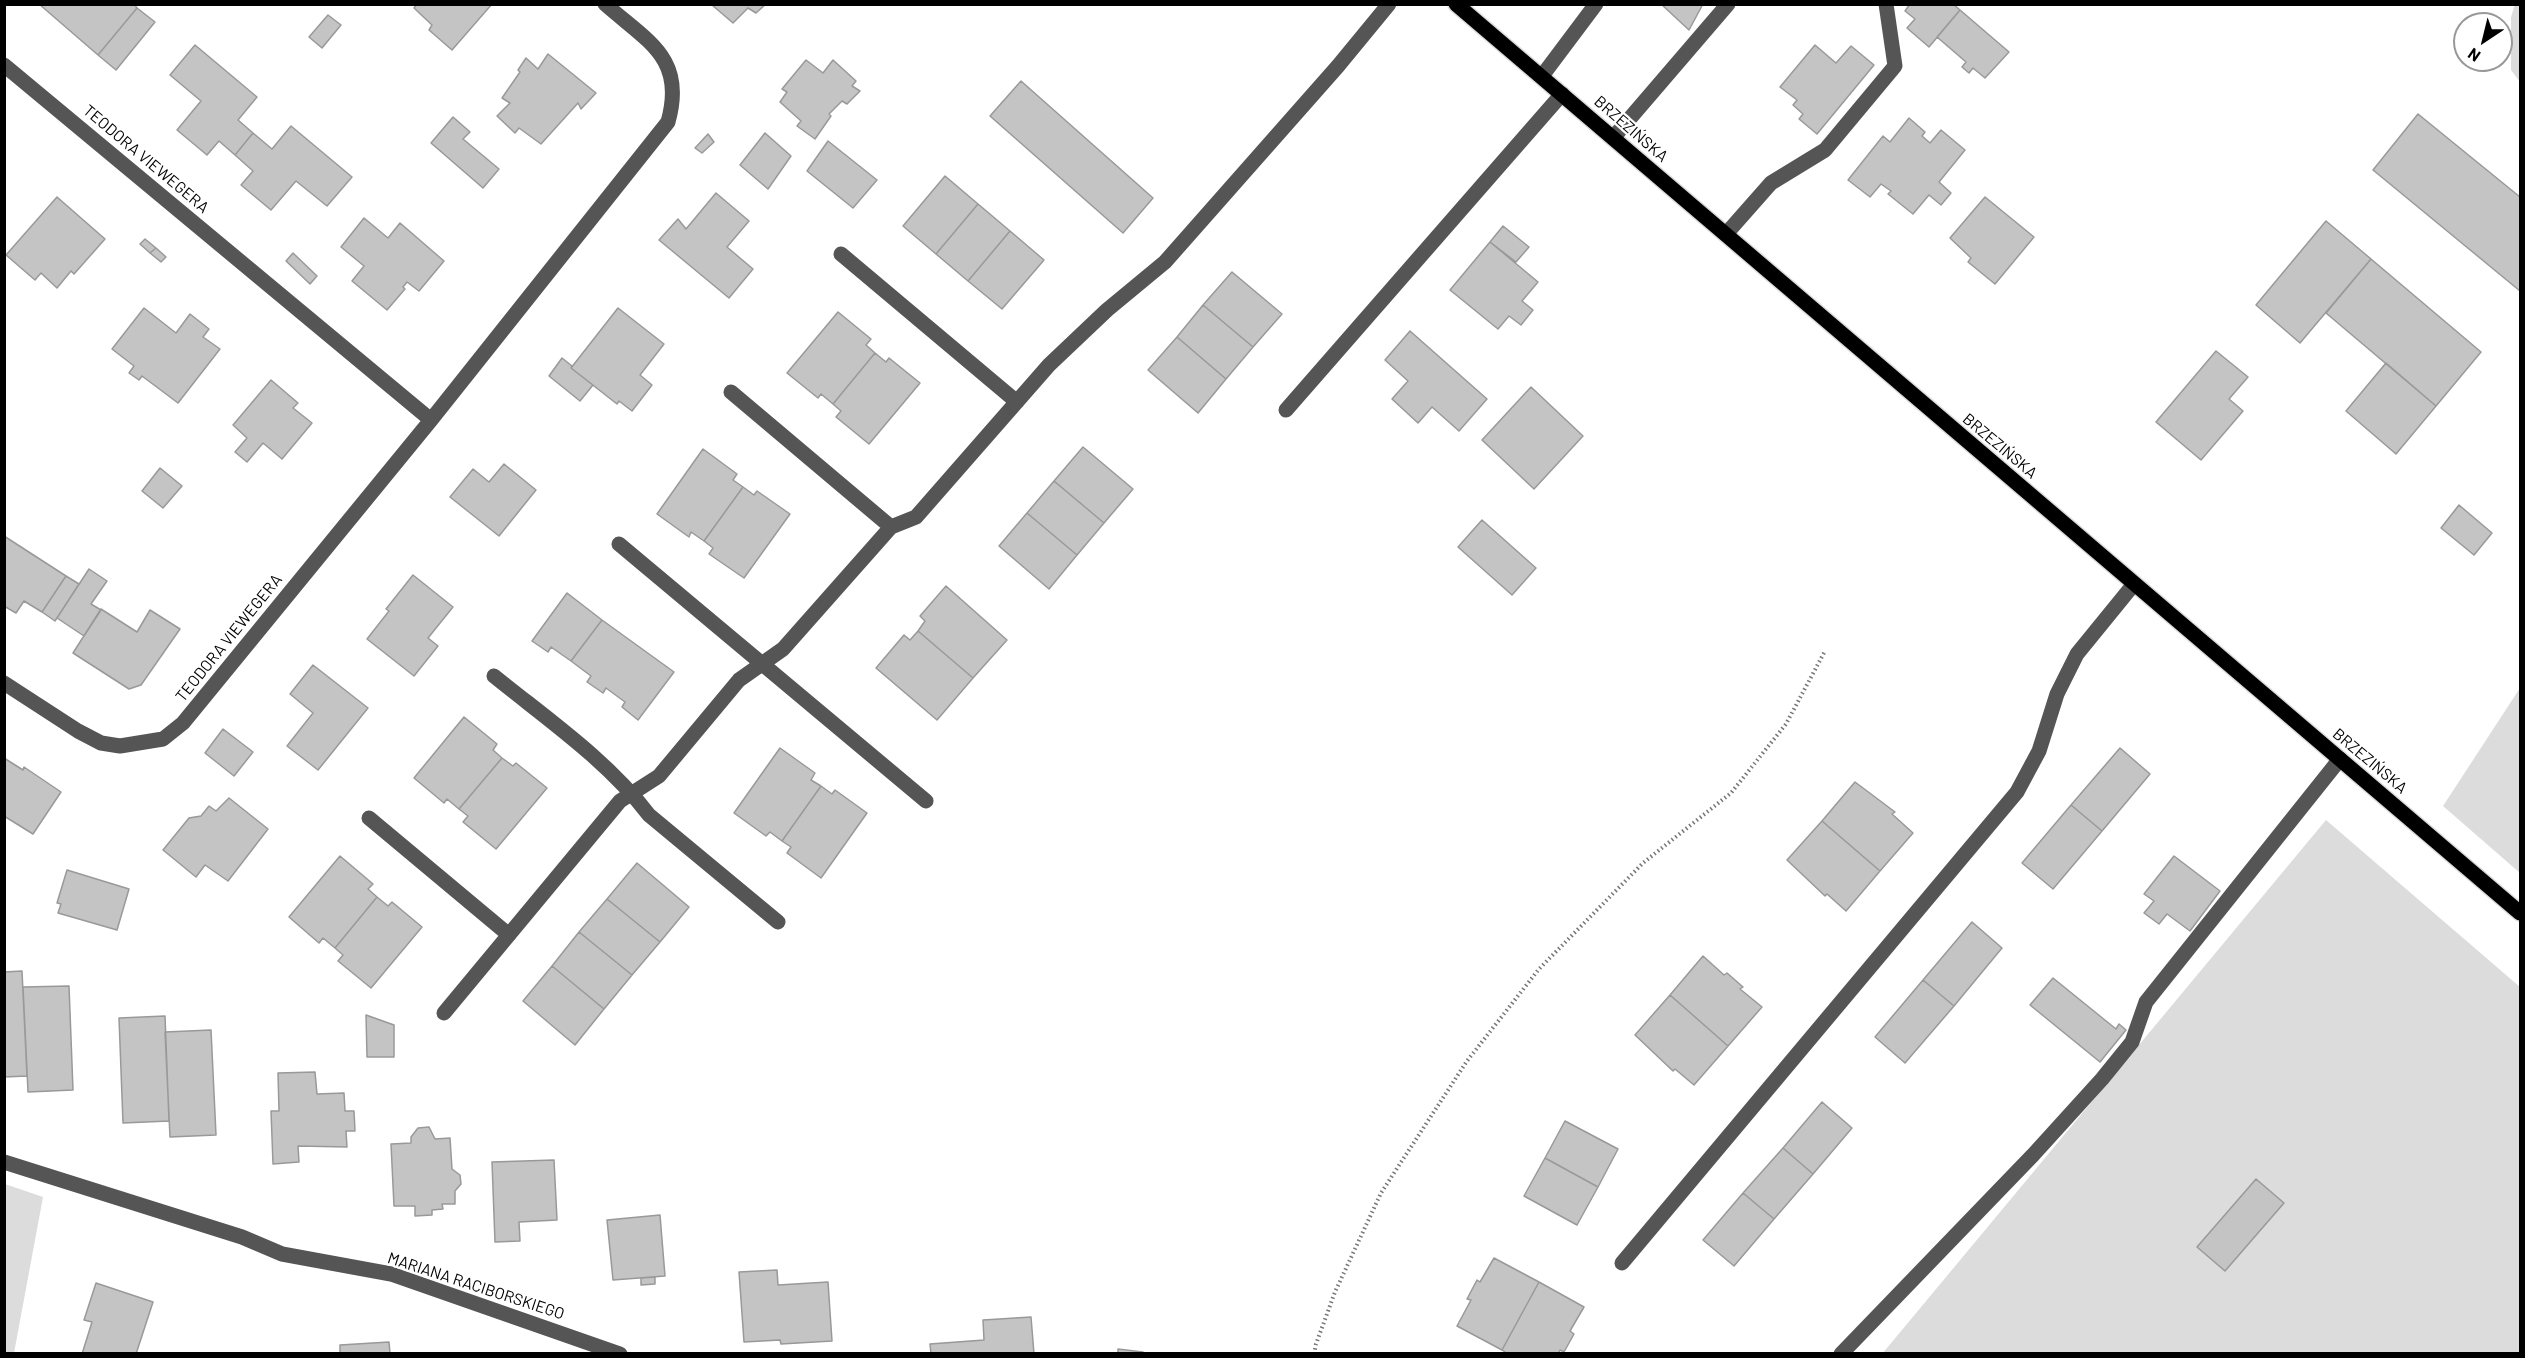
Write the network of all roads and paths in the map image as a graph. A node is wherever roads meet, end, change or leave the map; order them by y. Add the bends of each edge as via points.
1 (605, 4) edge
2 (1389, 4) edge
3 (1456, 4) edge
4 (1596, 4) edge
5 (1728, 4) edge
6 (1886, 4) edge
7 (4, 65) edge
8 (1542, 76) junction
9 (1562, 93) junction
10 (1613, 138) junction
11 (1726, 234) junction
12 (841, 254) dead end
13 (731, 392) dead end
14 (1017, 402) junction
15 (1286, 410) dead end
16 (431, 420) junction
17 (891, 527) junction
18 (619, 544) dead end
19 (2134, 584) junction
20 (1825, 651) dead end
21 (763, 663) junction
22 (494, 676) dead end
23 (4, 683) edge
24 (2340, 759) junction
25 (633, 793) junction
26 (926, 801) dead end
27 (369, 818) dead end
28 (2520, 913) edge
29 (778, 922) dead end
30 (508, 935) junction
31 (444, 1013) dead end
32 (4, 1162) edge
33 (1622, 1263) dead end
34 (620, 1353) edge
35 (1314, 1353) edge
36 (1841, 1353) edge

1 - 16 street, TEODORA VIEWEGERA via 665,59 674,88 668,122
2 - 14 street via 1165,262 1107,310
3 - 8 main road, BRZEZIŃSKA
4 - 8 street
5 - 10 street
6 - 11 street via 1895,66 1825,150 1771,183
7 - 16 street, TEODORA VIEWEGERA
8 - 9 main road, BRZEZIŃSKA
9 - 10 main road, BRZEZIŃSKA
9 - 15 street
10 - 11 main road, BRZEZIŃSKA
11 - 19 main road, BRZEZIŃSKA
12 - 14 street
13 - 17 street
14 - 17 street via 916,517
16 - 23 street, TEODORA VIEWEGERA via 183,723 163,739 120,746 101,743
17 - 21 street via 783,650
18 - 21 street
19 - 24 main road, BRZEZIŃSKA
19 - 33 street via 2077,654 2056,694 2038,752 2018,792
20 - 35 path via 1786,724 1731,793 1643,863 1539,969 1467,1061 1381,1193 1335,1292
21 - 25 street via 739,680 659,776
21 - 26 street
22 - 25 street via 608,768
24 - 28 main road, BRZEZIŃSKA
24 - 36 street via 2146,1002 2132,1042 2102,1079
25 - 29 street via 649,815
25 - 30 street via 620,801
27 - 30 street
30 - 31 street
32 - 34 street, MARIANA RACIBORSKIEGO via 242,1237 282,1254 391,1274

